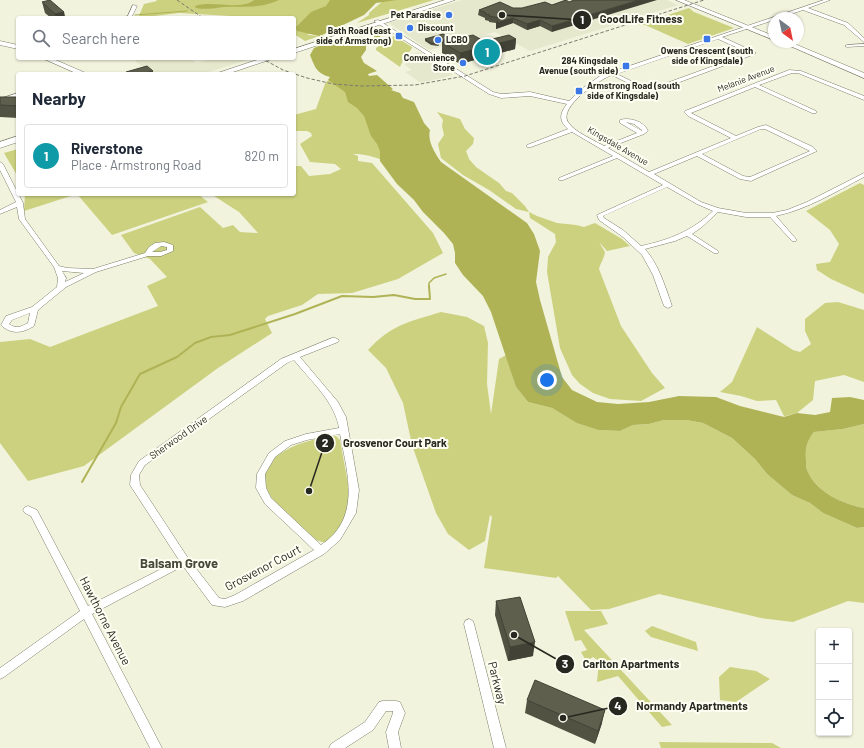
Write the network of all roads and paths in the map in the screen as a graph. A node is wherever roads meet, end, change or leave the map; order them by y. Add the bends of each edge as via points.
1 (440, 0) edge
2 (452, 0) edge
3 (679, 0) edge
4 (828, 0) edge
5 (135, 6) dead end
6 (803, 8) junction
7 (792, 12) edge
8 (130, 16) edge
9 (768, 21) edge
10 (379, 22) junction
11 (747, 28) junction
12 (768, 36) edge
13 (718, 37) junction
14 (768, 38) edge
15 (864, 41) edge
16 (0, 43) edge
17 (312, 43) junction
18 (864, 45) edge
19 (847, 46) dead end
20 (16, 47) edge
21 (296, 47) edge
22 (798, 48) edge
23 (296, 49) edge
24 (53, 60) edge
25 (252, 60) edge
26 (264, 60) edge
27 (77, 72) edge
28 (214, 72) edge
29 (226, 72) edge
30 (612, 74) junction
31 (864, 76) edge
32 (754, 86) junction
33 (16, 96) edge
34 (864, 98) edge
35 (0, 101) edge
36 (570, 103) junction
37 (814, 112) dead end
38 (572, 130) junction
39 (642, 133) dead end
40 (16, 136) edge
41 (735, 138) junction
42 (16, 140) edge
43 (0, 141) edge
44 (0, 145) edge
45 (529, 146) dead end
46 (604, 148) junction
47 (698, 154) junction
48 (618, 156) junction
49 (1, 167) edge
50 (649, 174) junction
51 (864, 175) edge
52 (561, 179) dead end
53 (667, 185) junction
54 (16, 195) edge
55 (16, 196) edge
56 (20, 203) junction
57 (717, 210) junction
58 (2, 211) edge
59 (21, 213) junction
60 (772, 215) junction
61 (688, 234) junction
62 (794, 240) dead end
63 (640, 248) junction
64 (716, 252) dead end
65 (147, 254) dead end
66 (57, 267) junction
67 (94, 271) junction
68 (60, 288) junction
69 (668, 306) dead end
70 (35, 309) dead end
71 (335, 340) dead end
72 (296, 357) junction
73 (343, 430) junction
74 (28, 510) dead end
75 (321, 551) junction
76 (185, 561) junction
77 (216, 602) joint
78 (86, 612) junction
79 (469, 624) dead end
80 (0, 674) edge
81 (156, 748) edge
82 (335, 748) edge
83 (395, 748) edge
84 (500, 748) edge

1 - 10 main road
2 - 10 main road
3 - 11 main road
4 - 6 street, Kingsdale Avenue
5 - 8 street
6 - 7 street, Kingsdale Avenue
6 - 15 street via 846,24
9 - 11 street, Kingsdale Avenue
10 - 17 main road
10 - 36 street via 491,93 501,96 530,94
11 - 12 main road
11 - 13 street, Kingsdale Avenue
11 - 14 main road
13 - 30 street, Kingsdale Avenue
13 - 30 street via 753,53 653,90 644,89
16 - 20 main road
17 - 21 main road
17 - 23 main road
18 - 19 street
22 - 31 main road
24 - 27 main road
25 - 28 main road
26 - 29 main road
30 - 36 street, Kingsdale Avenue via 602,77
32 - 34 street, Melanie Avenue via 796,71
32 - 37 street
32 - 41 street, Melanie Avenue via 687,112 690,116
33 - 35 street
36 - 38 street, Kingsdale Avenue via 562,116
38 - 45 street
38 - 46 street, Kingsdale Avenue
39 - 46 street
40 - 43 main road
41 - 47 street
41 - 47 street via 766,127 814,151 751,179 742,178
42 - 44 main road
46 - 48 street, Kingsdale Avenue
47 - 50 street
48 - 50 street, Kingsdale Avenue
48 - 52 street
49 - 54 street
50 - 53 street, Kingsdale Avenue
51 - 60 street, Kingsdale Avenue via 809,203
53 - 57 street, Kingsdale Avenue
53 - 63 street via 600,215 601,220 619,230
55 - 56 street
56 - 58 street
56 - 59 street
57 - 60 street, Kingsdale Avenue via 746,215
57 - 61 street via 706,223
58 - 59 street via 13,210
59 - 66 street via 22,219
60 - 62 street
61 - 63 street
61 - 64 street
63 - 69 street via 652,266
65 - 67 street
66 - 67 street
66 - 68 street via 62,278
67 - 68 street
68 - 70 street
71 - 72 street, Sherwood Drive
72 - 73 street, Grosvenor Court via 335,404 342,417
72 - 76 street, Sherwood Drive via 284,361 142,463 135,475 136,484
73 - 75 street, Grosvenor Court via 354,490 351,513 337,537
73 - 75 street, Grosvenor Court via 288,443 272,455 261,474 261,488 268,501
74 - 78 street, Hawthorne Avenue via 34,513
75 - 77 street, Grosvenor Court via 239,598 225,603
76 - 77 street, Sherwood Drive
76 - 78 street
78 - 80 street
78 - 81 street, Hawthorne Avenue
79 - 84 street, Parkway
82 - 83 street via 369,726 383,706 396,706 399,713 392,732

